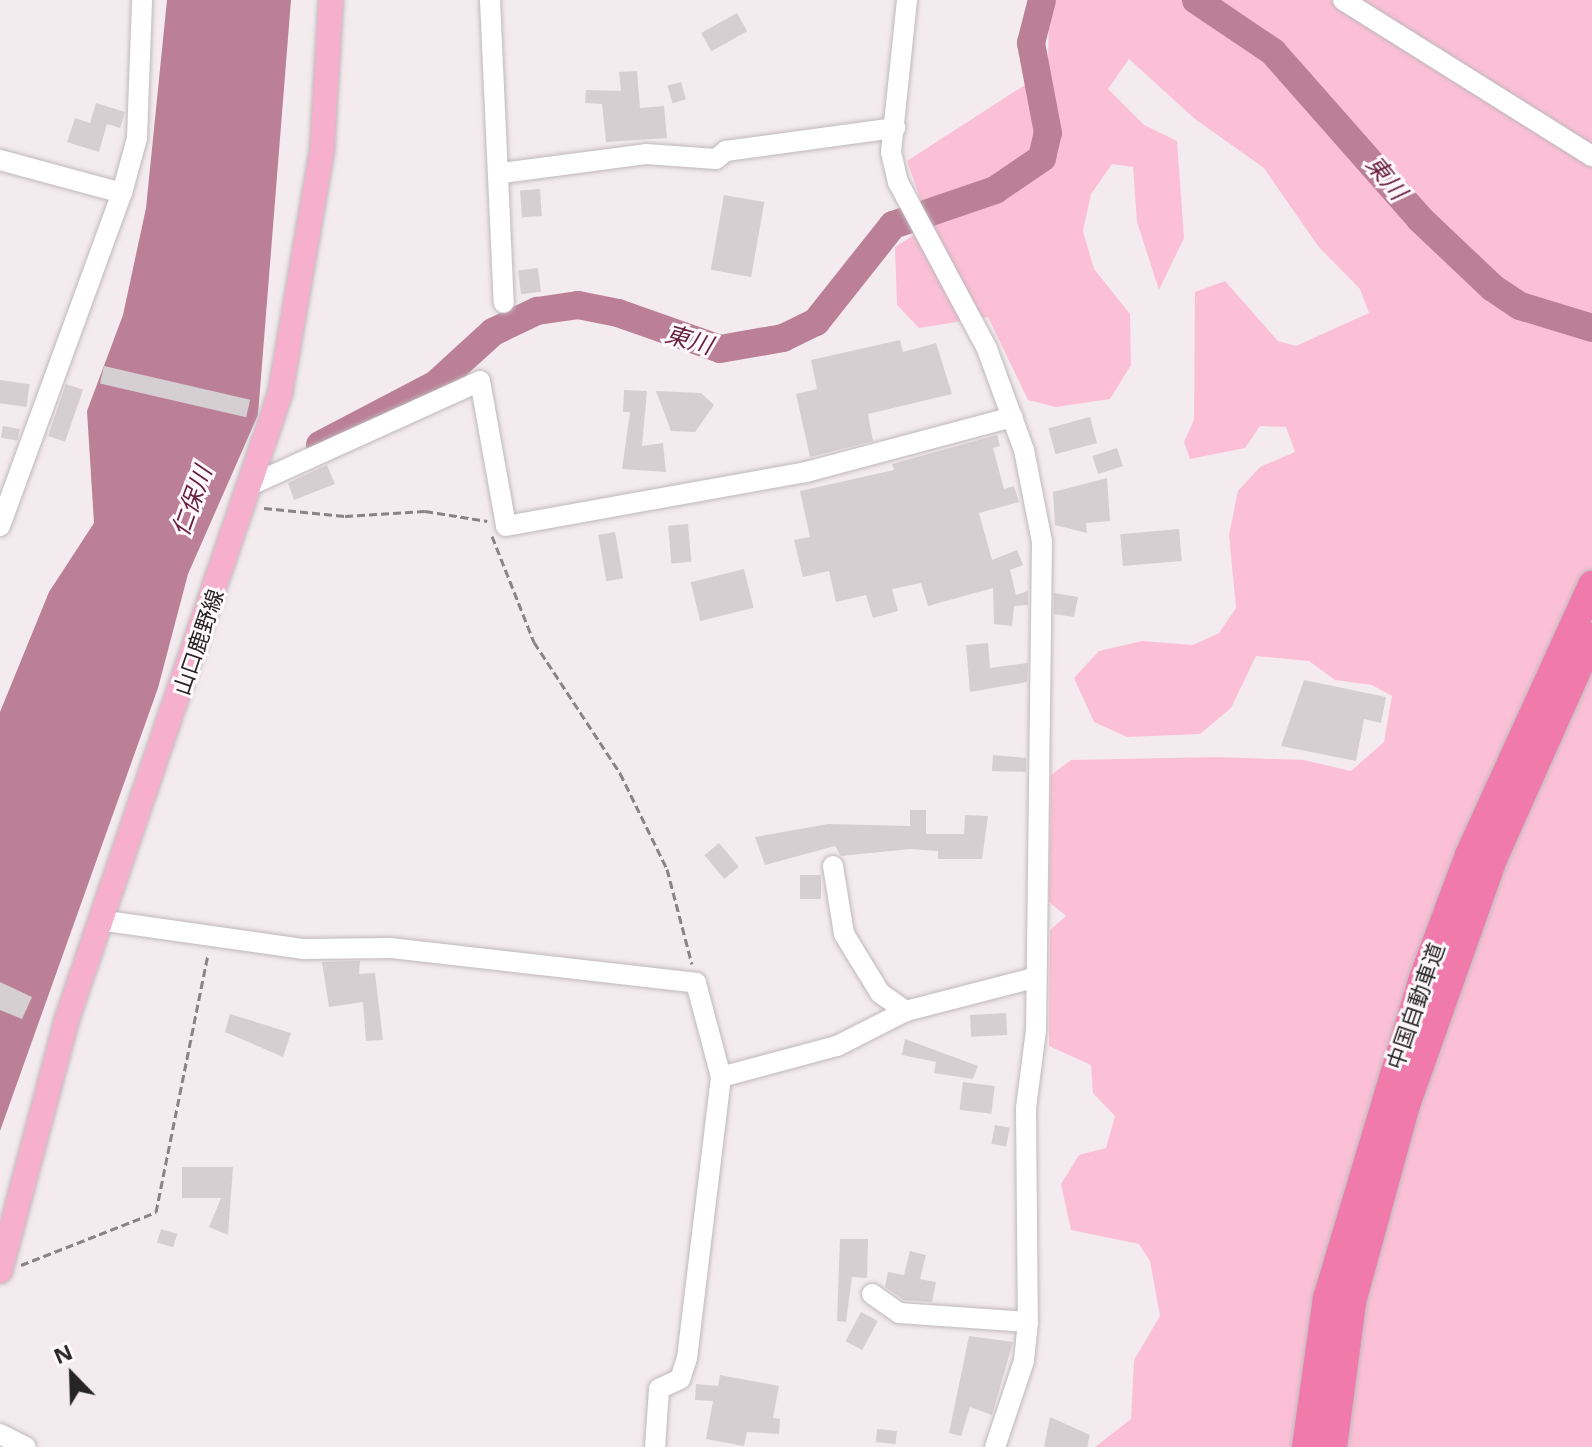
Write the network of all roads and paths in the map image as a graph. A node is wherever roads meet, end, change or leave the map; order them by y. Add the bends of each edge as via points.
1 (142, 0) edge
2 (331, 0) edge
3 (490, 0) edge
4 (907, 0) edge
5 (1343, 0) edge
6 (895, 128) junction
7 (1592, 156) edge
8 (0, 160) edge
9 (502, 173) junction
10 (122, 193) junction
11 (504, 303) dead end
12 (1013, 417) junction
13 (253, 482) junction
14 (0, 526) edge
15 (1592, 585) edge
16 (1592, 637) edge
17 (833, 866) dead end
18 (99, 920) junction
19 (212, 935) junction
20 (1034, 978) junction
21 (696, 983) junction
22 (906, 1011) junction
23 (721, 1077) junction
24 (6, 1269) edge
25 (872, 1294) dead end
26 (1028, 1322) junction
27 (0, 1434) edge
28 (26, 1447) edge
29 (655, 1447) edge
30 (995, 1447) edge
31 (1306, 1447) edge
32 (1333, 1447) edge

1 - 10 street via 137,138
2 - 13 main road, 山口鹿野線 via 322,150 305,269
3 - 9 street
4 - 6 street
5 - 7 street
6 - 9 street via 726,151 716,159 646,154
6 - 12 street via 891,152 898,182 987,349
8 - 10 street
9 - 11 street
10 - 14 street
12 - 13 street via 806,472 506,526 480,381
12 - 20 street via 1042,542
13 - 18 main road, 山口鹿野線
13 - 21 path via 345,516 425,511 492,522 493,550 534,642 620,773 667,869
15 - 31 highway, 中国自動車道 via 1469,855 1419,992 1327,1298
16 - 32 highway, 中国自動車道 via 1494,857 1420,1061 1352,1302
17 - 22 street via 844,934 880,993
18 - 19 street
18 - 24 main road, 山口鹿野線
19 - 21 street
19 - 24 path via 156,1212
20 - 22 street
20 - 26 street via 1026,1108
21 - 23 street
22 - 23 street via 837,1046
23 - 29 street via 687,1358 680,1379 659,1389
25 - 26 street via 899,1313
26 - 30 street via 1024,1361
27 - 28 street

